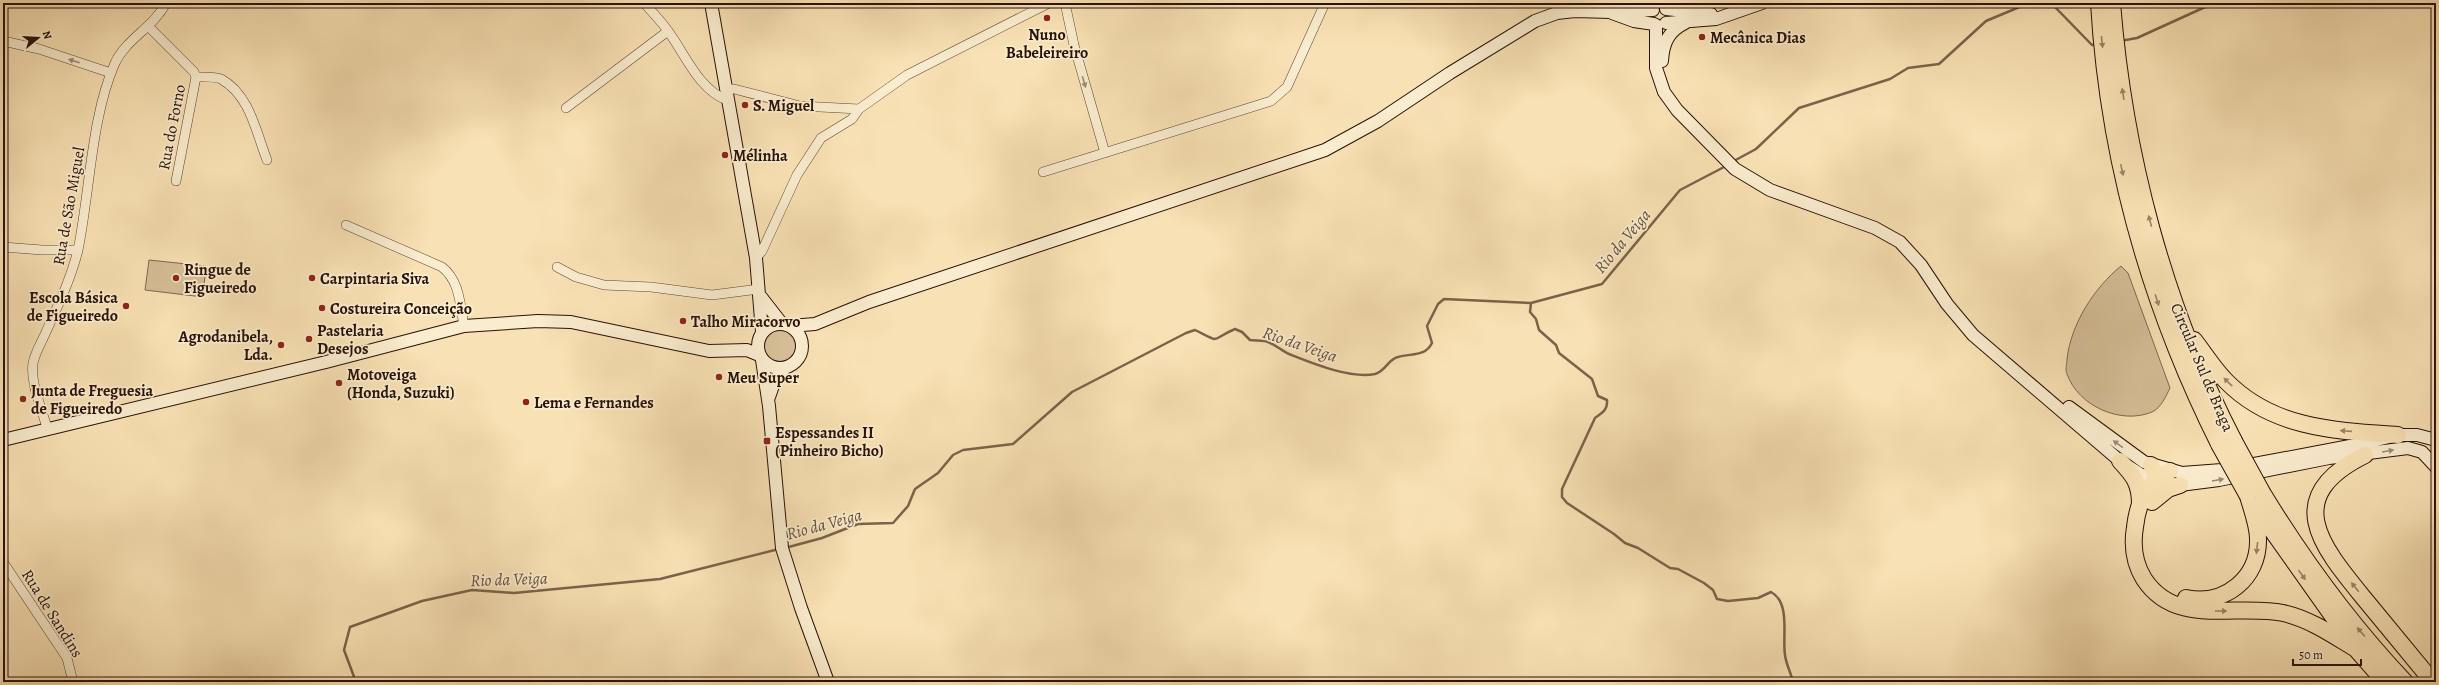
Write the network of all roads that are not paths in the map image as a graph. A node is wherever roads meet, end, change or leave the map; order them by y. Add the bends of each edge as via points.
1 (166, 3) edge
2 (644, 3) edge
3 (711, 3) edge
4 (1049, 3) edge
5 (1065, 3) edge
6 (1325, 3) edge
7 (1762, 3) edge
8 (2099, 3) edge
9 (2112, 3) edge
10 (1660, 7) edge
11 (1611, 12) junction
12 (1726, 15) junction
13 (1634, 21) junction
14 (1685, 22) junction
15 (1660, 24) junction
16 (148, 26) junction
17 (668, 31) junction
18 (3, 41) edge
19 (1660, 45) junction
20 (111, 73) junction
21 (196, 77) junction
22 (726, 95) junction
23 (566, 108) dead end
24 (859, 109) junction
25 (1105, 153) junction
26 (267, 160) dead end
27 (1043, 172) dead end
28 (176, 181) dead end
29 (346, 225) dead end
30 (3, 247) edge
31 (78, 250) junction
32 (756, 258) junction
33 (2153, 261) junction
34 (558, 267) dead end
35 (759, 292) junction
36 (815, 324) junction
37 (786, 325) junction
38 (464, 326) junction
39 (2185, 328) junction
40 (761, 334) junction
41 (721, 350) junction
42 (801, 354) junction
43 (761, 358) junction
44 (786, 368) junction
45 (2015, 368) junction
46 (769, 406) junction
47 (47, 428) junction
48 (2398, 435) junction
49 (3, 440) edge
50 (2436, 440) edge
51 (2226, 443) junction
52 (2365, 455) junction
53 (2120, 461) junction
54 (2436, 466) edge
55 (2170, 471) joint
56 (2153, 473) junction
57 (2180, 485) junction
58 (2256, 495) junction
59 (2146, 504) junction
60 (3, 562) edge
61 (2356, 649) junction
62 (73, 682) edge
63 (828, 682) edge
64 (2385, 682) edge
65 (2405, 682) edge
66 (2433, 682) edge

1 - 16 street, Rua de São Miguel via 162,12
2 - 17 street
3 - 22 main road
4 - 24 street via 933,60
5 -> 25 street via 1074,45
6 - 25 street via 1287,87 1271,101
7 - 12 main road
8 -> 33 highway, Circular Sul de Braga via 2112,119 2127,191
33 -> 9 highway, Circular Sul de Braga via 2128,124
10 - 11 main road
10 - 12 main road
10 - 15 main road via 1669,15
10 - 15 main road via 1650,16
11 - 13 main road
11 - 36 main road via 1557,12 1535,21 1450,73 1378,122 1325,150 869,302
12 - 14 main road via 1716,19
13 - 15 main road
13 - 19 main road
14 - 15 main road
14 - 19 main road via 1674,28
15 - 19 main road
16 - 20 street, Rua de São Miguel via 126,47 116,60
16 - 21 street, Rua do Forno
17 - 22 street via 715,96
17 - 23 street
20 -> 18 street via 39,49
19 - 45 main road via 1656,68 1664,92 1677,110 1735,169 1770,190 1875,228 1900,242 1921,265 1947,304 1973,334
20 - 31 street, Rua de São Miguel via 98,125
21 - 26 street via 220,78 236,92 248,107
21 - 28 street, Rua do Forno
22 - 24 street via 734,89 800,106
22 - 32 main road
24 - 32 street via 852,119 821,138 797,175 762,251
25 - 27 street
29 - 38 street via 442,267 450,274 456,285
30 - 31 street
31 - 47 street, Rua de São Miguel via 69,281 33,363 35,383
32 - 35 main road
33 - 39 highway, Circular Sul de Braga
33 -> 51 highway, Circular Sul de Braga via 2158,304 2182,365
34 - 35 street via 576,277 604,285 651,287 712,295
35 - 37 main road via 768,309
35 - 40 main road
36 - 37 main road
36 - 42 main road
37 - 40 main road via 768,327
37 - 42 main road via 800,338
38 - 41 main road via 538,321 571,322 709,351
38 - 47 main road via 326,362
48 -> 39 highway via 2327,430 2302,425 2270,413 2227,381
39 - 51 highway, Circular Sul de Braga via 2210,392
40 - 41 main road
40 - 43 main road via 758,342
41 - 43 main road via 747,350
42 - 44 main road
43 - 44 main road via 773,367
43 - 46 main road
44 - 46 main road via 775,380 769,395
45 - 53 main road
56 -> 45 main road
46 - 63 main road via 782,547
47 - 49 main road
48 - 50 main road via 2417,435
48 - 55 main road via 2222,470 2182,473
51 - 58 highway, Circular Sul de Braga, bridge
52 -> 54 main road via 2408,448 2422,452
57 -> 52 main road via 2219,480 2328,458
66 -> 52 highway via 2333,560 2318,529 2316,512 2325,484 2337,471
53 - 56 main road via 2140,474
53 - 59 highway via 2136,479
55 - 56 highway
56 - 57 main road
56 - 59 highway via 2145,490
57 - 59 highway
58 -> 59 highway via 2258,536 2256,559 2252,569 2238,586 2209,600 2177,595 2158,582 2150,572 2143,548
58 -> 61 highway, Circular Sul de Braga
65 -> 58 highway, Circular Sul de Braga via 2365,637
59 -> 61 highway via 2133,537 2137,563 2148,585 2168,602 2193,610 2282,613 2313,624
60 - 62 street, Rua de Sandins via 67,658
61 - 64 highway, Circular Sul de Braga

